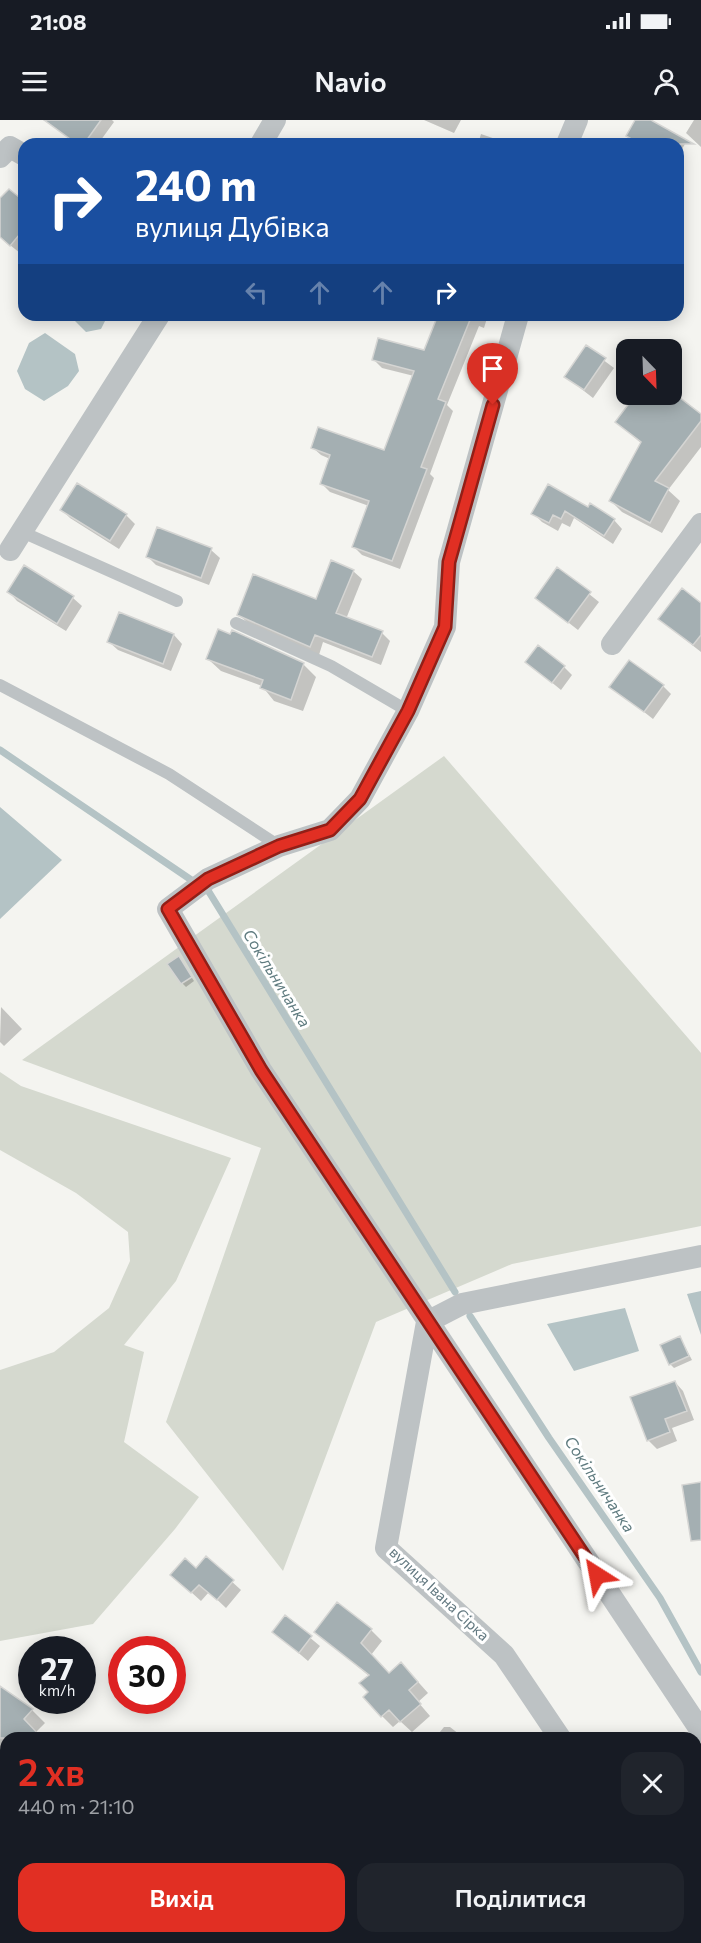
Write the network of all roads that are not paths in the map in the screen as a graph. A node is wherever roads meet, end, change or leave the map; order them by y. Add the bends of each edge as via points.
1 (275, 120) edge
2 (577, 120) edge
3 (264, 138) edge
4 (570, 138) edge
5 (18, 152) edge
6 (0, 158) edge
7 (155, 321) edge
8 (517, 321) edge
9 (701, 524) edge
10 (15, 541) joint
11 (177, 601) dead end
12 (236, 623) dead end
13 (612, 644) dead end
14 (0, 685) edge
15 (408, 711) junction
16 (279, 846) junction
17 (701, 1256) edge
18 (427, 1322) junction
19 (701, 1731) edge
20 (556, 1732) edge

1 - 3 street
2 - 4 street
5 - 6 street via 10,147
7 - 10 street
8 - 15 street via 449,562 445,627
9 - 13 street
10 - 11 lane
12 - 15 lane via 331,666
14 - 16 lane via 169,774
15 - 16 street via 360,799 330,830
16 - 18 street via 202,883 168,909 261,1070
17 - 18 street via 462,1304
18 - 19 street
18 - 20 street, вулиця Івана Сірка via 386,1548 504,1655

